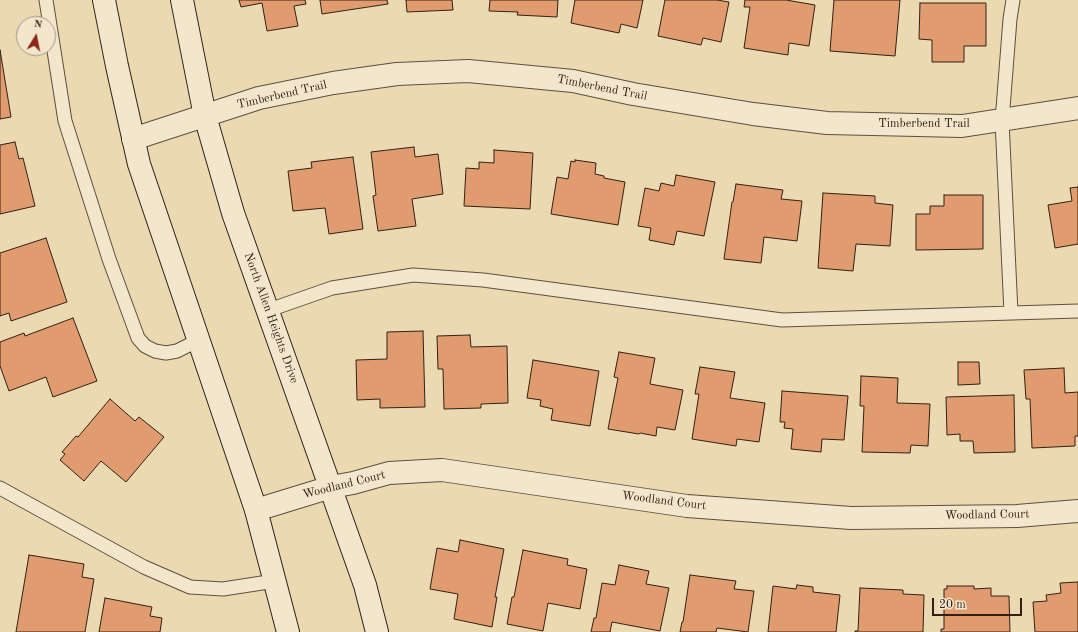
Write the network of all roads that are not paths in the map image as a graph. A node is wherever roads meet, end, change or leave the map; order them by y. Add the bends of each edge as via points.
1 (46, 0) edge
2 (104, 0) edge
3 (182, 0) edge
4 (1013, 0) edge
5 (1078, 108) edge
6 (205, 116) junction
7 (1002, 121) junction
8 (132, 138) junction
9 (269, 310) junction
10 (1078, 311) edge
11 (1011, 313) junction
12 (199, 340) junction
13 (331, 487) junction
14 (0, 488) edge
15 (256, 510) junction
16 (1078, 511) edge
17 (275, 581) junction
18 (288, 632) edge
19 (377, 632) edge

1 - 12 lane via 65,121 109,259 138,338 145,346 166,353 177,351
2 - 8 street
3 - 6 street, North Allen Heights Drive
4 - 7 lane
5 - 7 street, Timberbend Trail
6 - 7 street, Timberbend Trail via 259,98 333,83 397,74 468,71 573,81 753,114 827,123 962,126
6 - 8 street, Timberbend Trail
6 - 9 street, North Allen Heights Drive via 233,213
7 - 11 lane
8 - 12 street
9 - 11 lane via 332,288 413,275 483,280 782,320
9 - 13 street, North Allen Heights Drive
10 - 11 lane
12 - 15 street
13 - 15 street, Woodland Court
13 - 16 street, Woodland Court via 389,473 442,470 687,506 851,518 1017,516
13 - 19 street, North Allen Heights Drive via 365,585
14 - 17 lane via 144,567 190,587 223,589
15 - 17 street
17 - 18 street

